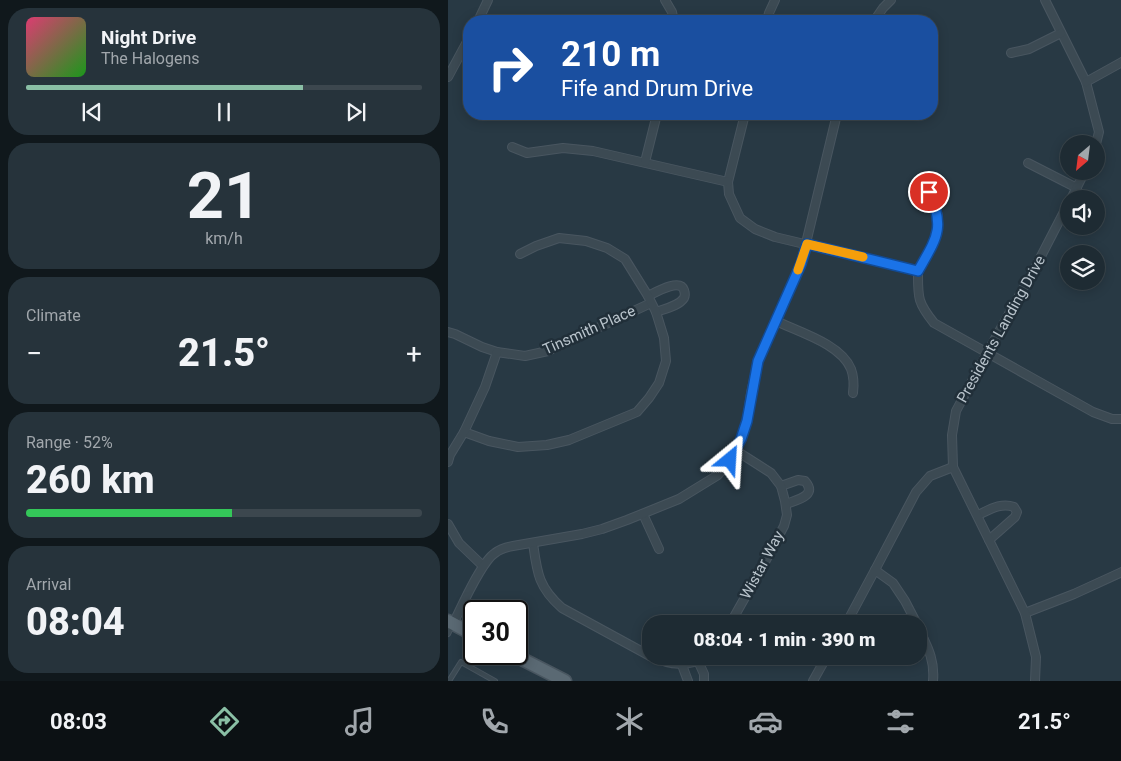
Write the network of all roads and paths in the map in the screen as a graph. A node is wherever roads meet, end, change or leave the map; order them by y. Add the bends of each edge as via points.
1 (488, 0) edge
2 (775, 0) edge
3 (890, 0) edge
4 (1045, 0) edge
5 (669, 2) edge
6 (481, 15) edge
7 (673, 15) edge
8 (768, 15) edge
9 (878, 15) edge
10 (1061, 33) junction
11 (463, 49) edge
12 (1011, 54) dead end
13 (1122, 62) edge
14 (448, 77) edge
15 (1086, 82) junction
16 (656, 120) edge
17 (743, 120) edge
18 (836, 120) edge
19 (1098, 135) edge
20 (512, 147) dead end
21 (645, 162) junction
22 (1028, 162) dead end
23 (923, 178) dead end
24 (1081, 180) edge
25 (728, 182) junction
26 (1077, 188) joint
27 (1060, 219) edge
28 (807, 244) junction
29 (520, 254) dead end
30 (918, 271) junction
31 (650, 299) junction
32 (656, 312) junction
33 (776, 321) junction
34 (448, 332) edge
35 (497, 352) junction
36 (986, 353) junction
37 (853, 393) dead end
38 (1122, 419) edge
39 (464, 432) junction
40 (735, 450) junction
41 (448, 462) edge
42 (953, 467) junction
43 (781, 486) junction
44 (786, 504) junction
45 (643, 514) junction
46 (978, 515) junction
47 (448, 524) edge
48 (457, 539) junction
49 (989, 540) junction
50 (448, 541) edge
51 (533, 543) junction
52 (659, 548) dead end
53 (483, 566) junction
54 (876, 570) junction
55 (1122, 572) edge
56 (1026, 613) junction
57 (735, 615) edge
58 (851, 615) edge
59 (912, 615) edge
60 (450, 626) edge
61 (463, 631) edge
62 (927, 646) edge
63 (642, 651) edge
64 (528, 662) edge
65 (682, 665) edge
66 (700, 665) edge
67 (822, 665) edge
68 (563, 680) edge
69 (449, 681) edge
70 (495, 681) edge
71 (688, 681) edge
72 (704, 681) edge
73 (814, 681) edge
74 (933, 681) edge
75 (1035, 681) edge

1 - 6 street
2 - 8 street
3 - 9 street
4 - 10 street
5 - 7 street
10 - 12 street
10 - 15 street
11 - 14 street
13 - 15 street
15 - 19 street
16 - 21 street
17 - 25 street
18 - 28 street
20 - 21 street via 527,153 563,148 593,150
21 - 25 street
22 - 26 street
23 - 30 street via 936,206 938,223 933,245
24 - 26 street
25 - 28 street via 736,211 747,225 770,235
27 - 36 street, Presidents Landing Drive
28 - 30 street
28 - 33 street
29 - 31 street via 559,238 586,241 607,248 625,259
30 - 36 street via 918,293 924,312 934,323
31 - 32 street
31 - 32 street, Tinsmith Place via 661,289 681,286 684,289 685,296 677,304
31 - 35 street, Tinsmith Place via 548,351 525,356
32 - 39 street via 664,338 666,361 659,383 637,412 569,440 548,445 518,447
33 - 37 street via 836,350 851,369
33 - 40 street via 758,361 747,421
34 - 35 street, Tinsmith Place
35 - 39 street via 486,387
36 - 38 street via 1093,412
36 - 42 street, Presidents Landing Drive via 956,412 952,435
39 - 41 street
40 - 43 street, Wistar Way via 771,473
40 - 45 street via 718,475 679,499
42 - 46 street, Presidents Landing Drive
42 - 54 street via 930,476 916,492
43 - 44 street, Wistar Way
43 - 44 street via 798,480 809,485 806,497
44 - 57 street, Wistar Way via 784,526
45 - 51 street via 596,531
45 - 52 street
46 - 49 street, Presidents Landing Drive
46 - 49 street via 1002,505 1014,507 1017,512
47 - 48 street
48 - 50 street
48 - 53 street
49 - 56 street, Presidents Landing Drive
51 - 53 street via 493,553
51 - 63 street via 540,580 553,600
53 - 60 street
54 - 58 street
54 - 59 street via 893,583
55 - 56 street
56 - 75 street, Presidents Landing Drive via 1036,656
60 - 61 main road
62 - 74 street via 934,669
64 - 68 main road
65 - 71 street
66 - 72 street
67 - 73 street
69 - 70 lane via 461,662

